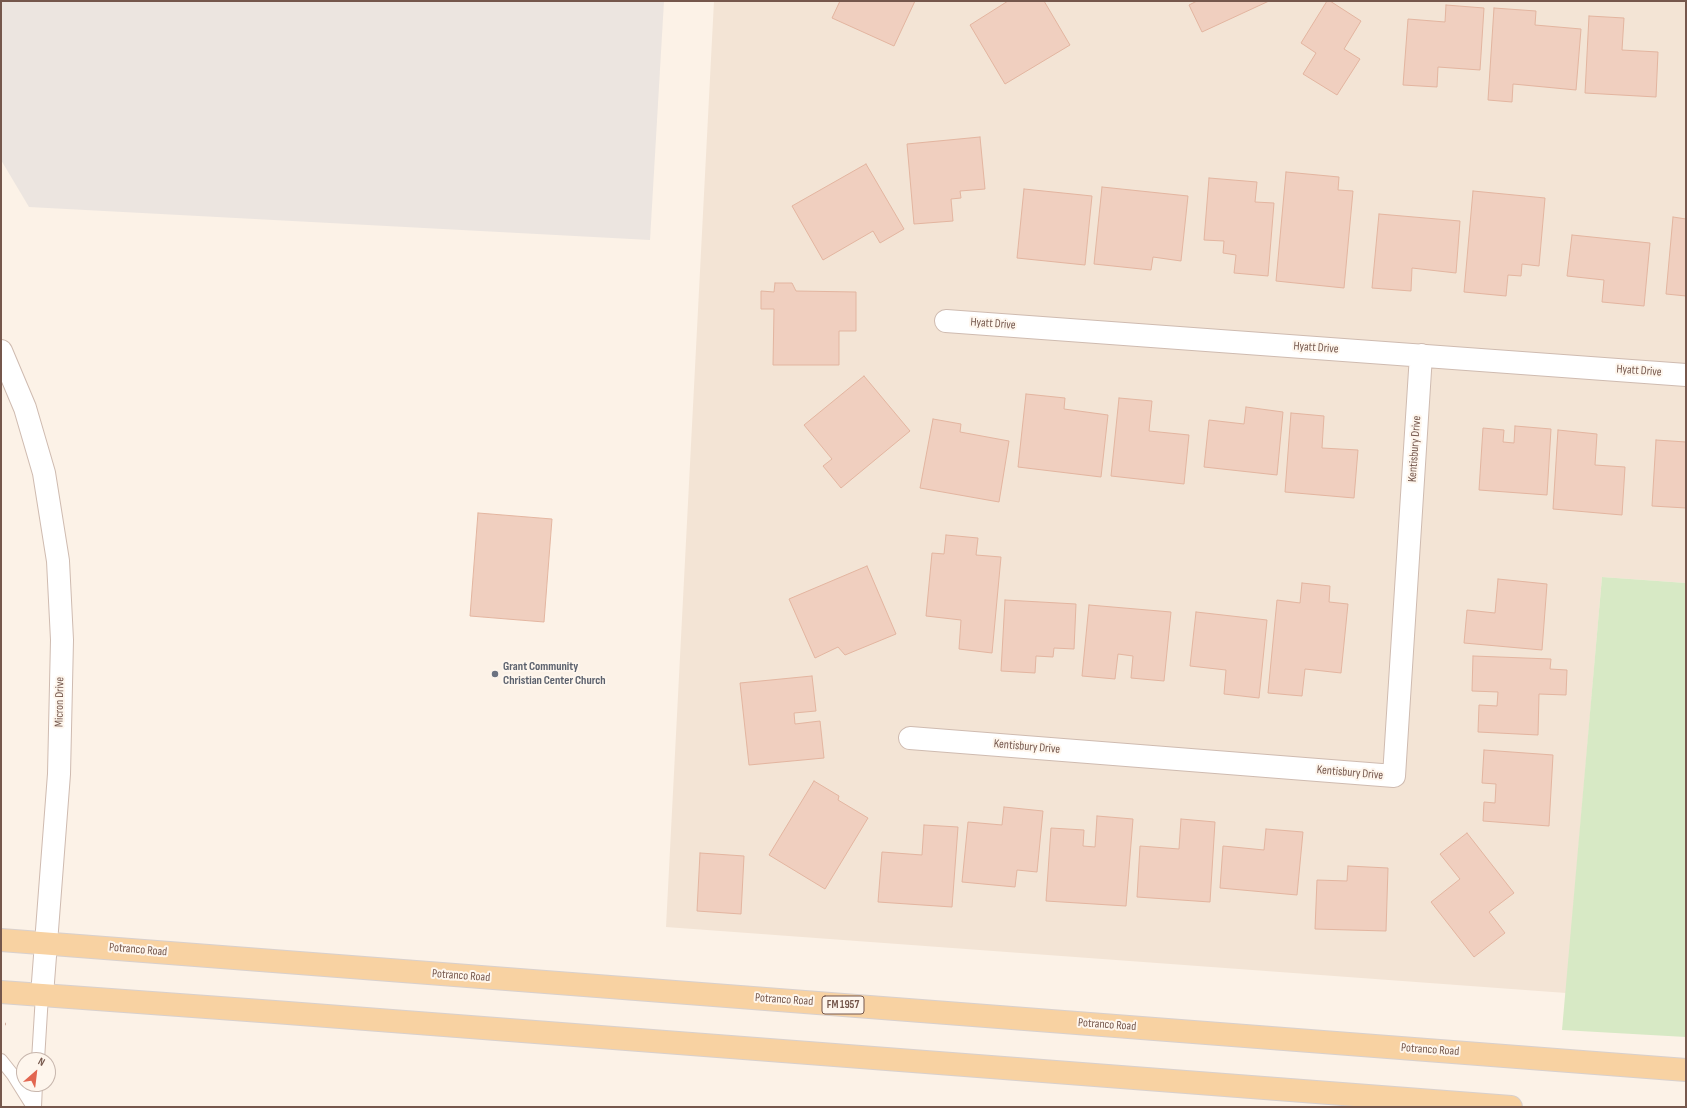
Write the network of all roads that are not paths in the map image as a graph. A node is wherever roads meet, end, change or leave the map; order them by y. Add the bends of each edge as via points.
1 (946, 321) dead end
2 (1, 351) edge
3 (1421, 355) junction
4 (1686, 375) edge
5 (910, 738) dead end
6 (1, 940) edge
7 (46, 943) junction
8 (1, 992) edge
9 (42, 995) junction
10 (38, 1052) edge
11 (1, 1060) edge
12 (1686, 1070) edge
13 (35, 1092) edge
14 (34, 1107) edge
15 (1511, 1107) edge

1 - 3 street, Hyatt Drive
2 - 7 street, Micron Drive via 25,408 44,474 58,561 62,640 59,774
3 - 4 street, Hyatt Drive
3 - 5 street, Kentisbury Drive via 1394,776
6 - 7 main road, Potranco Road / FM 1957
7 - 9 street, Micron Drive
7 - 12 main road, Potranco Road / FM 1957
8 - 9 main road
9 - 10 lane, Micron Drive
9 - 15 main road
11 - 14 lane
13 - 14 lane

